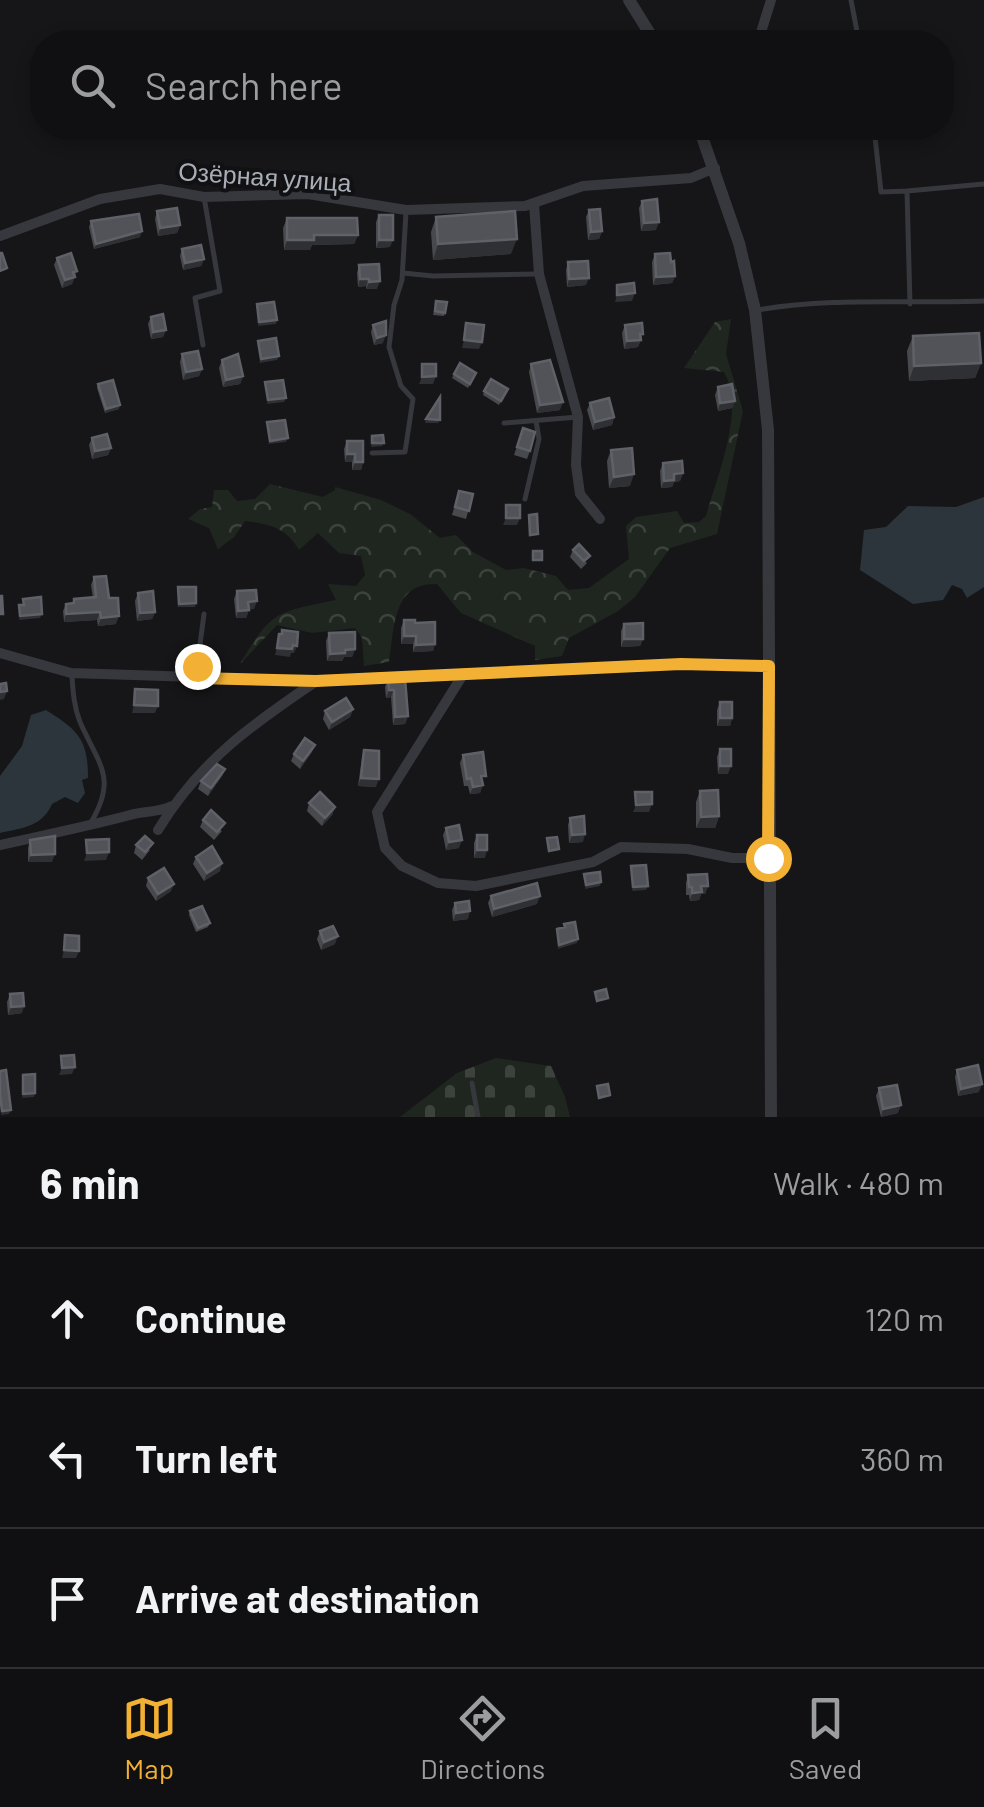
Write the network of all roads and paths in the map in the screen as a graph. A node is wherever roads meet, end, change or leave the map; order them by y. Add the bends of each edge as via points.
1 (629, 0) edge
2 (771, 0) edge
3 (851, 0) edge
4 (648, 30) edge
5 (762, 30) edge
6 (857, 30) edge
7 (704, 140) edge
8 (875, 140) edge
9 (715, 168) junction
10 (984, 184) edge
11 (907, 191) junction
12 (204, 197) junction
13 (534, 204) junction
14 (406, 210) junction
15 (0, 236) edge
16 (403, 272) junction
17 (539, 274) junction
18 (984, 301) edge
19 (910, 304) junction
20 (754, 310) junction
21 (203, 345) dead end
22 (578, 417) junction
23 (536, 420) junction
24 (504, 424) dead end
25 (372, 452) dead end
26 (525, 499) dead end
27 (600, 519) dead end
28 (204, 614) dead end
29 (0, 653) edge
30 (769, 666) junction
31 (71, 673) junction
32 (464, 674) junction
33 (196, 678) junction
34 (316, 681) junction
35 (172, 806) junction
36 (88, 828) junction
37 (158, 830) dead end
38 (0, 845) edge
39 (768, 858) junction
40 (472, 1083) dead end
41 (478, 1117) edge
42 (770, 1117) edge

1 - 4 street
2 - 5 street
3 - 6 lane
7 - 9 street
8 - 11 lane via 881,192
9 - 13 street, Озёрная улица via 691,178 582,186
9 - 20 street
10 - 11 lane
11 - 19 lane
12 - 14 street, Озёрная улица via 308,194
12 - 15 street, Озёрная улица via 160,189 100,199
12 - 21 lane via 220,291 196,298
13 - 14 street, Озёрная улица
13 - 17 street
14 - 16 lane
16 - 17 lane
16 - 25 lane via 389,347 401,386 413,399 405,452
17 - 22 street
18 - 19 lane
19 - 20 lane via 790,303
20 - 30 street via 768,430
22 - 23 lane
22 - 27 street via 580,494
23 - 24 lane
23 - 26 lane via 539,439
28 - 33 lane
29 - 31 street
30 - 32 street
30 - 39 street
31 - 33 street
31 - 36 lane via 80,723 104,774 104,800
32 - 34 street
32 - 39 street via 377,812 386,848 402,866 438,883 476,886 593,862 621,847
33 - 34 street
34 - 35 street via 221,750
35 - 36 street
35 - 37 street
36 - 38 street
39 - 42 street
40 - 41 lane

